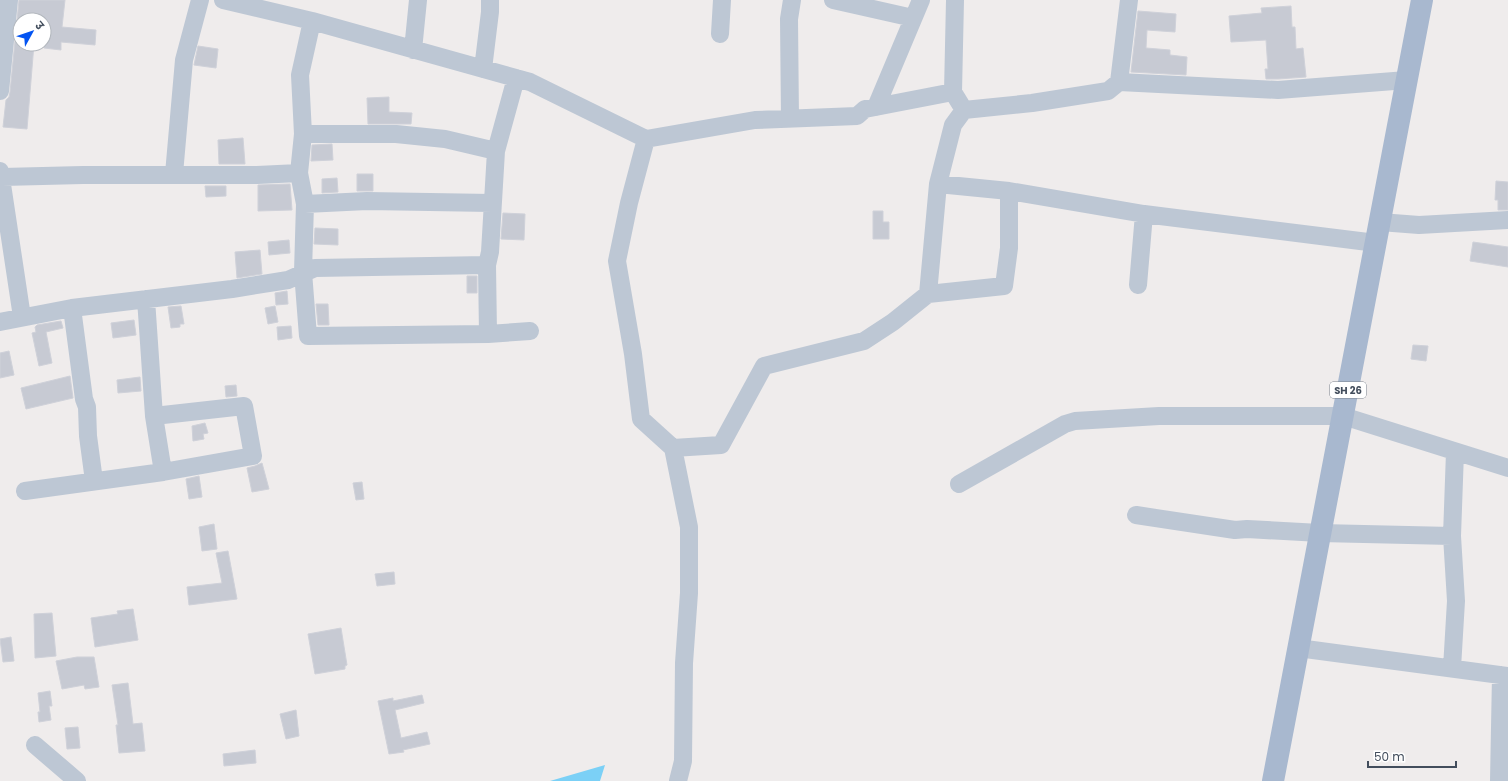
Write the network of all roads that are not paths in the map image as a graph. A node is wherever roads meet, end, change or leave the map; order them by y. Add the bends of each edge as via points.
1 (9, 0) edge
2 (200, 0) edge
3 (223, 0) edge
4 (418, 0) edge
5 (490, 0) edge
6 (722, 0) edge
7 (792, 0) edge
8 (833, 0) edge
9 (921, 0) edge
10 (955, 0) edge
11 (1129, 0) edge
12 (1422, 0) edge
13 (913, 18) junction
14 (312, 21) junction
15 (720, 34) dead end
16 (413, 50) junction
17 (483, 69) junction
18 (516, 78) junction
19 (1407, 80) junction
20 (1119, 82) junction
21 (0, 91) edge
22 (953, 92) junction
23 (876, 107) junction
24 (964, 110) junction
25 (790, 119) junction
26 (303, 134) junction
27 (646, 138) junction
28 (496, 151) junction
29 (299, 173) junction
30 (1, 174) edge
31 (174, 174) junction
32 (938, 184) junction
33 (1009, 191) junction
34 (492, 203) junction
35 (305, 204) junction
36 (1144, 214) junction
37 (1508, 220) edge
38 (1378, 232) junction
39 (487, 264) junction
40 (303, 272) junction
41 (1138, 285) dead end
42 (928, 294) junction
43 (146, 299) junction
44 (72, 308) junction
45 (22, 317) junction
46 (0, 322) edge
47 (530, 331) dead end
48 (488, 334) junction
49 (154, 416) junction
50 (1343, 416) junction
51 (673, 448) junction
52 (1455, 452) junction
53 (1508, 468) edge
54 (163, 472) junction
55 (94, 482) junction
56 (959, 484) dead end
57 (25, 491) dead end
58 (1136, 515) dead end
59 (1320, 533) junction
60 (1452, 536) junction
61 (1298, 648) junction
62 (1452, 668) junction
63 (1504, 676) edge
64 (35, 745) dead end
65 (77, 781) edge
66 (678, 781) edge
67 (1273, 781) edge
68 (1499, 781) edge

1 - 21 street
2 - 31 street via 184,60
3 - 14 street
4 - 16 street
5 - 17 street
6 - 15 street
7 - 25 street via 789,19
8 - 13 street
9 - 13 street
10 - 22 street
11 - 20 street
12 - 19 main road, SH 26
13 - 23 street
14 - 16 street
14 - 26 street via 300,75
16 - 17 street
17 - 18 street
18 - 27 street via 530,82
18 - 28 street
19 - 20 street via 1278,90
19 - 38 main road, SH 26
20 - 24 street via 1108,91
22 - 23 street
22 - 24 street
23 - 25 street via 865,109 858,116
24 - 32 street via 953,125
25 - 27 street via 755,120
26 - 28 street via 396,134 445,139
26 - 29 street
27 - 51 street via 617,261 641,420
28 - 34 street
29 - 31 street
29 - 35 street
30 - 31 street
30 - 45 street
32 - 33 street
32 - 42 street
33 - 36 street
33 - 42 street via 1009,248 1004,286
34 - 35 street via 367,201
34 - 39 street via 490,252
35 - 40 street
36 - 38 street
36 - 41 street
37 - 38 street via 1419,225
38 - 50 main road, SH 26
39 - 40 street via 315,268
39 - 48 street
40 - 43 street via 288,280
40 - 48 street via 308,336
42 - 51 street via 864,341 764,366 721,445
43 - 44 street
43 - 49 street
44 - 45 street
44 - 55 street via 87,407
45 - 46 street
47 - 48 street
49 - 54 street
49 - 54 street via 244,406 253,456
50 - 52 street
50 - 56 street via 1159,416 1075,421 1065,424
50 - 59 main road, SH 26
51 - 66 street via 689,527 682,762
52 - 53 street
52 - 60 street
54 - 55 street
55 - 57 street
58 - 59 street via 1219,528
59 - 60 street
59 - 61 main road, SH 26
60 - 62 street via 1456,601
61 - 62 street
61 - 67 main road, SH 26
62 - 63 street
63 - 68 street
64 - 65 street

